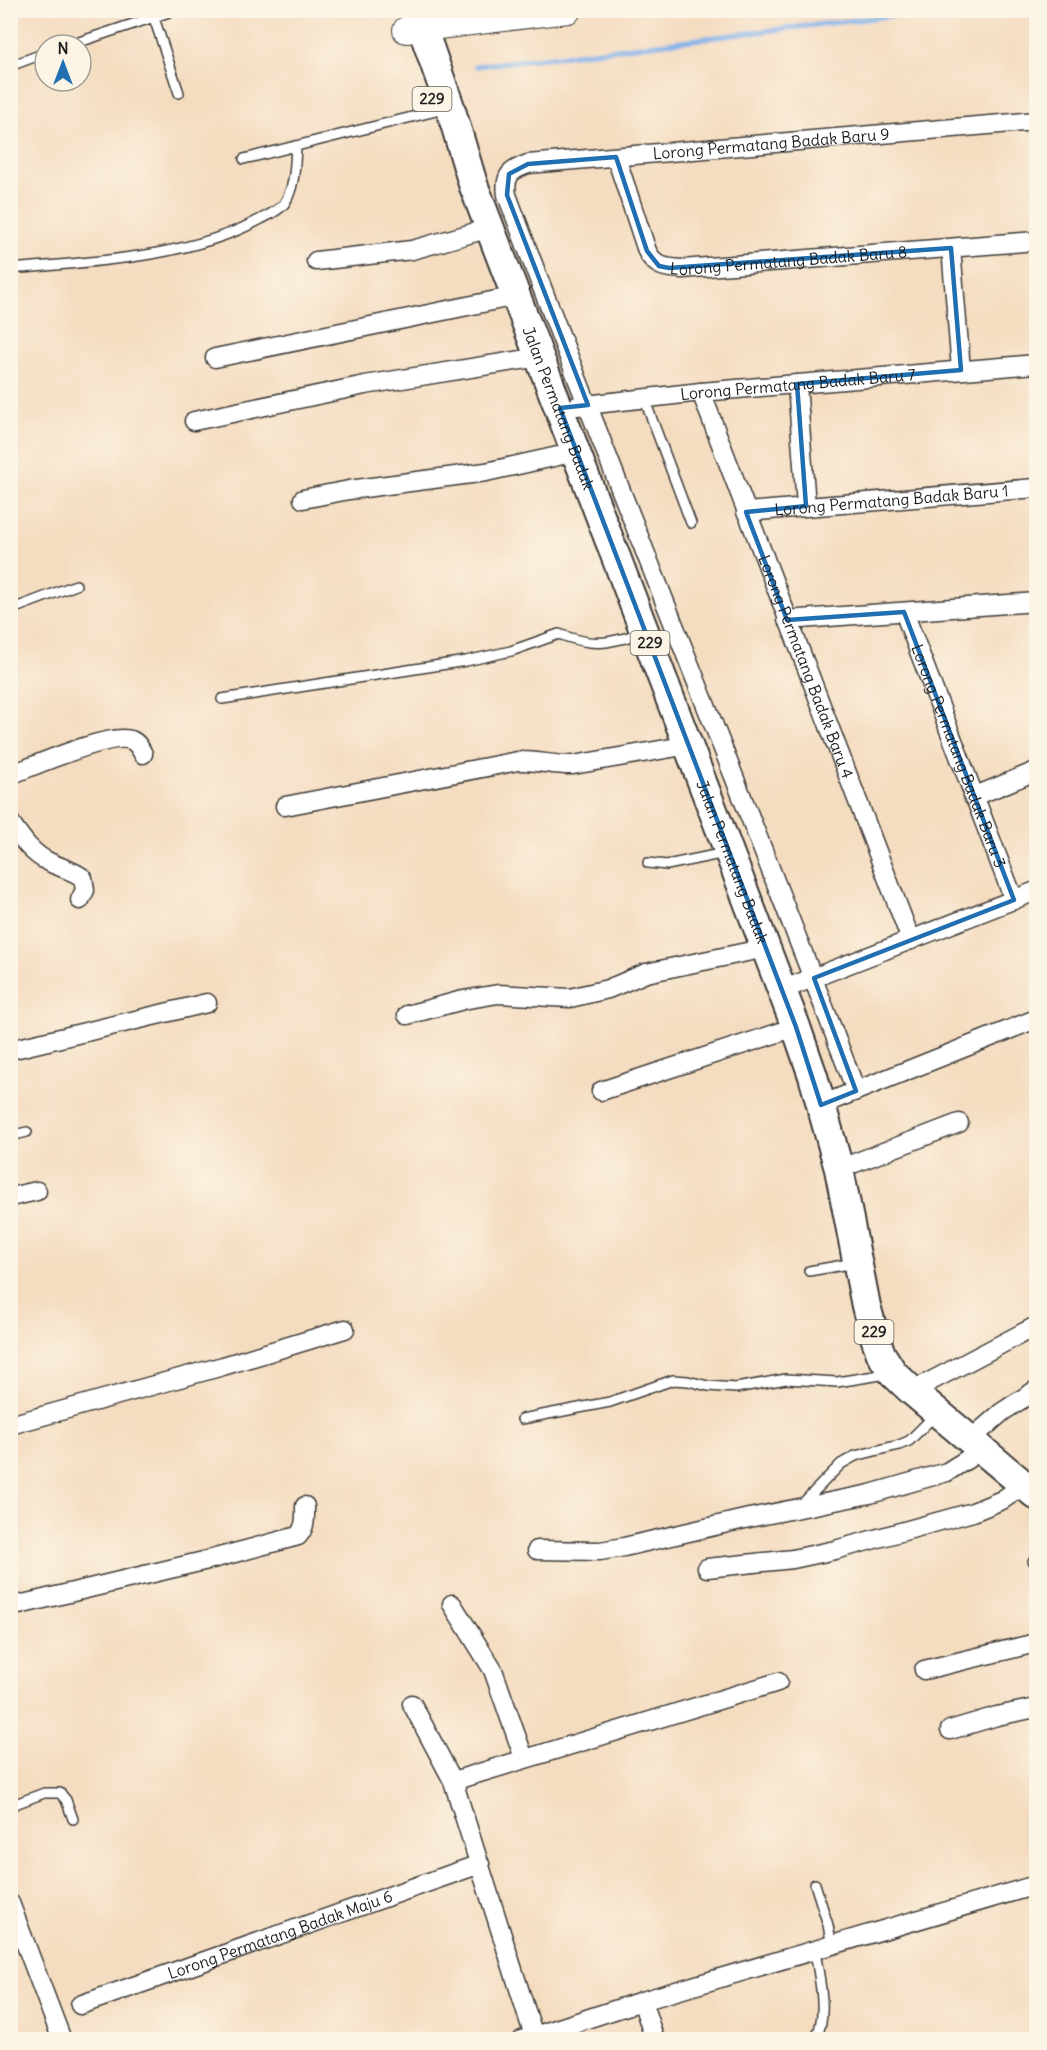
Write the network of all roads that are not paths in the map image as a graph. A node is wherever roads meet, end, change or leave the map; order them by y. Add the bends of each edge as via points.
1 (176, 10) edge
2 (568, 10) edge
3 (514, 14) edge
4 (154, 18) junction
5 (422, 19) edge
6 (93, 38) edge
7 (33, 57) edge
8 (10, 66) edge
9 (179, 93) dead end
10 (436, 111) junction
11 (1036, 121) edge
12 (296, 146) junction
13 (616, 156) junction
14 (244, 159) dead end
15 (473, 184) junction
16 (490, 228) junction
17 (1036, 241) edge
18 (951, 248) junction
19 (316, 261) dead end
20 (10, 269) edge
21 (516, 296) junction
22 (540, 357) junction
23 (215, 358) dead end
24 (1036, 364) edge
25 (961, 370) junction
26 (797, 384) junction
27 (701, 392) junction
28 (644, 398) junction
29 (574, 406) junction
30 (194, 421) dead end
31 (576, 452) junction
32 (1036, 488) edge
33 (303, 499) dead end
34 (806, 506) junction
35 (746, 512) junction
36 (691, 523) dead end
37 (76, 585) dead end
38 (1036, 602) edge
39 (10, 610) edge
40 (904, 612) junction
41 (787, 620) junction
42 (646, 631) junction
43 (222, 699) dead end
44 (689, 745) junction
45 (143, 754) dead end
46 (1036, 771) edge
47 (10, 775) edge
48 (973, 797) junction
49 (285, 806) dead end
50 (10, 822) edge
51 (729, 852) junction
52 (648, 863) dead end
53 (1036, 891) edge
54 (80, 900) dead end
55 (1014, 900) junction
56 (911, 940) junction
57 (766, 948) junction
58 (814, 978) junction
59 (782, 990) junction
60 (207, 1003) dead end
61 (407, 1014) dead end
62 (1036, 1019) edge
63 (796, 1027) junction
64 (10, 1050) edge
65 (601, 1091) dead end
66 (856, 1091) junction
67 (820, 1105) junction
68 (958, 1123) dead end
69 (27, 1132) dead end
70 (10, 1136) edge
71 (839, 1169) junction
72 (37, 1191) dead end
73 (10, 1197) edge
74 (857, 1262) junction
75 (809, 1271) dead end
76 (1036, 1326) edge
77 (345, 1329) dead end
78 (903, 1382) junction
79 (1036, 1390) edge
80 (937, 1413) junction
81 (522, 1419) dead end
82 (10, 1425) edge
83 (976, 1445) junction
84 (1030, 1490) edge
85 (305, 1506) dead end
86 (798, 1508) junction
87 (537, 1550) dead end
88 (707, 1568) dead end
89 (452, 1604) dead end
90 (10, 1607) edge
91 (1036, 1643) edge
92 (924, 1670) dead end
93 (778, 1682) dead end
94 (412, 1704) dead end
95 (1036, 1708) edge
96 (950, 1730) dead end
97 (524, 1758) junction
98 (453, 1781) junction
99 (10, 1806) edge
100 (73, 1819) dead end
101 (480, 1864) junction
102 (815, 1884) dead end
103 (1036, 1885) edge
104 (10, 1903) edge
105 (18, 1943) edge
106 (824, 1948) junction
107 (642, 2001) junction
108 (80, 2005) dead end
109 (528, 2038) edge
110 (62, 2040) edge
111 (655, 2040) edge
112 (815, 2040) edge

1 - 4 lane
2 - 3 street
3 - 5 street
4 - 6 lane
4 - 9 lane
5 - 10 main road, Jalan Permatang Badak / 229
5 - 15 main road, Jalan Permatang Badak / 229
7 - 8 lane
10 - 12 lane
10 - 15 main road, Jalan Permatang Badak / 229
11 - 13 street, Lorong Permatang Badak Baru 9
12 - 14 lane
12 - 20 lane via 294,174 284,204 252,225 166,251
13 - 18 street, Lorong Permatang Badak Baru 8 via 647,251 659,266 682,268
13 - 29 street, Lorong Permatang Badak Baru 9 via 528,164 509,174 505,184
15 - 16 main road, Jalan Permatang Badak / 229
16 - 19 street via 412,250
16 - 21 main road, Jalan Permatang Badak / 229
17 - 18 street, Lorong Permatang Badak Baru 8
18 - 25 street
21 - 22 main road, Jalan Permatang Badak / 229
21 - 23 street
22 - 29 main road, Jalan Permatang Badak / 229
22 - 30 street via 365,385
24 - 25 street, Lorong Permatang Badak Baru 7
25 - 26 street, Lorong Permatang Badak Baru 7
26 - 27 street, Lorong Permatang Badak Baru 7
26 - 34 street
27 - 28 street, Lorong Permatang Badak Baru 7
27 - 35 street, Lorong Permatang Badak Baru 4
28 - 29 street, Lorong Permatang Badak Baru 7
28 - 36 lane
29 - 31 main road, Jalan Permatang Badak / 229
29 - 58 street
31 - 33 street via 486,472
31 - 42 main road, Jalan Permatang Badak / 229
32 - 34 street, Lorong Permatang Badak Baru 1
34 - 35 street, Lorong Permatang Badak Baru 1
35 - 41 street, Lorong Permatang Badak Baru 4
37 - 39 lane
38 - 40 street
40 - 41 street
40 - 48 street, Lorong Permatang Badak Baru 3
41 - 56 street, Lorong Permatang Badak Baru 4
42 - 43 lane via 601,643 580,642 559,634 511,651 465,661
42 - 44 main road, Jalan Permatang Badak / 229
44 - 49 street via 573,765 518,761
44 - 51 main road, Jalan Permatang Badak / 229
45 - 47 street via 132,740 119,738
46 - 48 street
48 - 55 street, Lorong Permatang Badak Baru 3
50 - 54 street via 31,851 83,878 85,890
51 - 52 lane via 667,865
51 - 57 main road, Jalan Permatang Badak / 229
53 - 55 street
55 - 56 street
56 - 58 street
57 - 59 main road, Jalan Permatang Badak / 229
57 - 61 street via 646,973 608,989 570,998 498,994
58 - 59 street
58 - 66 street
59 - 63 main road, Jalan Permatang Badak / 229
60 - 64 street
62 - 66 street
63 - 65 street
63 - 67 main road, Jalan Permatang Badak / 229
66 - 67 street
67 - 71 main road, Jalan Permatang Badak / 229
68 - 71 street
69 - 70 lane
71 - 74 main road, Jalan Permatang Badak / 229
72 - 73 street
74 - 75 lane
74 - 78 main road, Jalan Permatang Badak / 229 via 881,1354
76 - 78 street
77 - 82 street
78 - 80 main road, Jalan Permatang Badak / 229
78 - 81 lane via 786,1379 736,1388 673,1380 610,1402
79 - 83 street via 1002,1412
80 - 83 main road, Jalan Permatang Badak / 229
80 - 86 lane via 909,1441 855,1456 841,1464
83 - 84 main road, Jalan Permatang Badak / 229
83 - 86 street via 958,1466 917,1482
84 - 88 street via 973,1512 835,1550 793,1559
85 - 90 street via 305,1523 298,1536
86 - 87 street via 600,1551
89 - 97 street via 493,1670
91 - 92 street
93 - 97 street
94 - 98 street
95 - 96 street
97 - 98 street
98 - 101 street
99 - 100 lane via 44,1793 60,1793
101 - 108 street, Lorong Permatang Badak Maju 6
101 - 109 street
102 - 106 lane via 828,1925
103 - 106 street
104 - 105 street
105 - 110 street
106 - 107 street
106 - 112 lane via 822,2015
107 - 109 street
107 - 111 street

